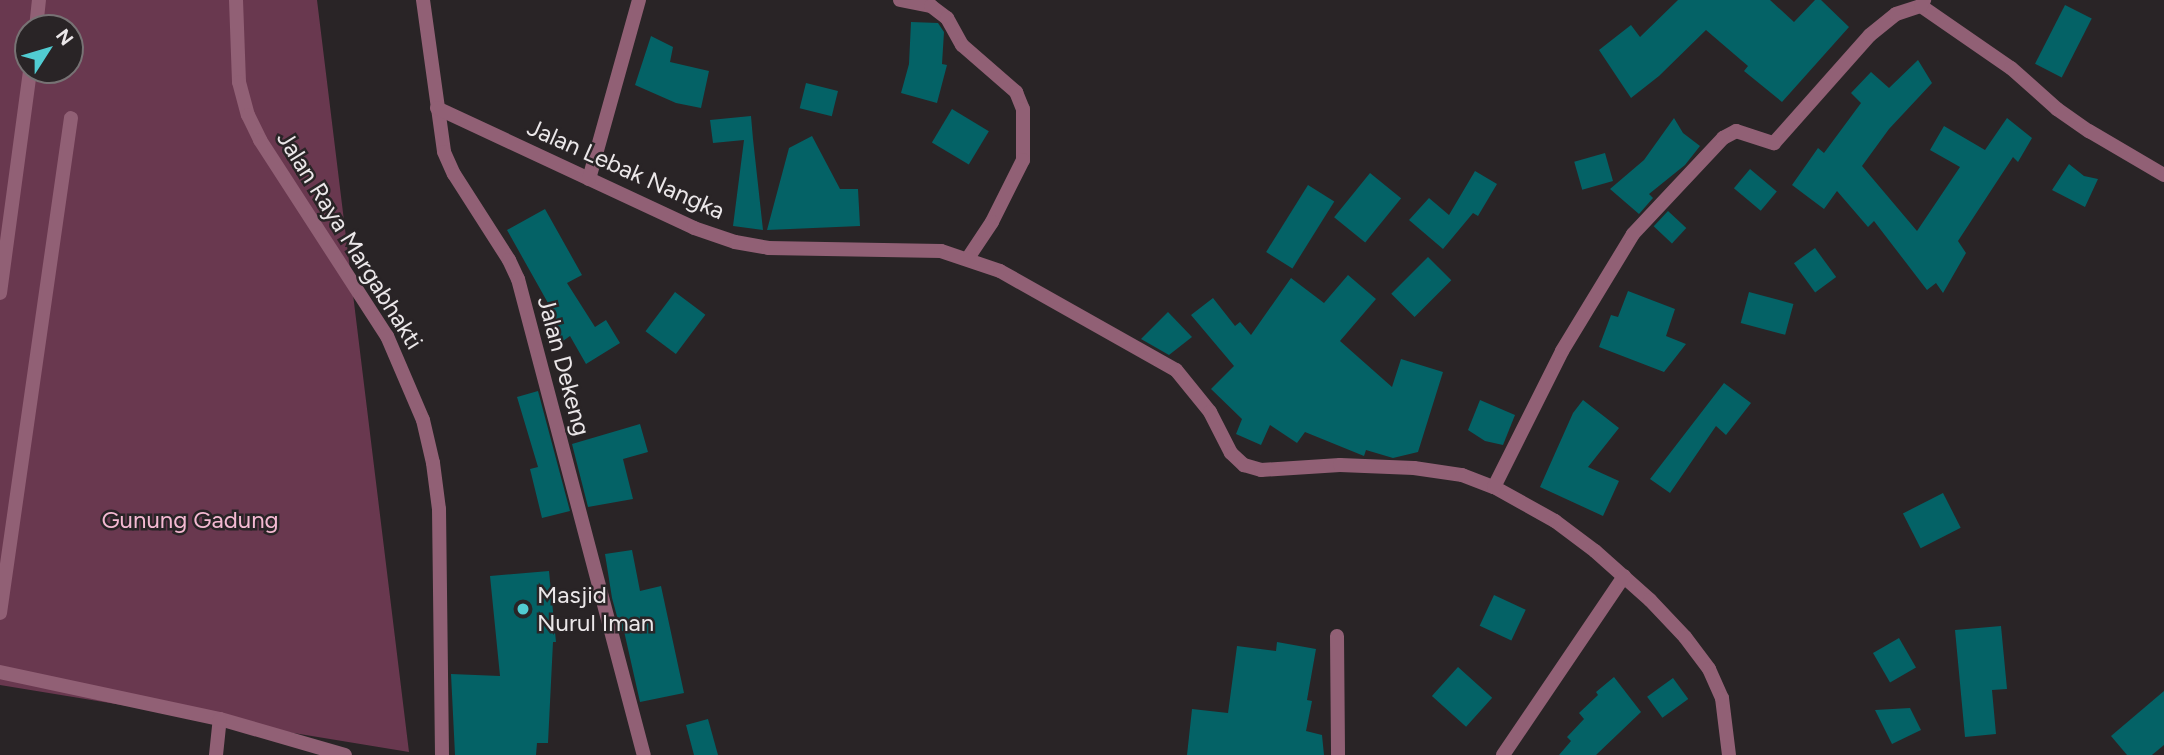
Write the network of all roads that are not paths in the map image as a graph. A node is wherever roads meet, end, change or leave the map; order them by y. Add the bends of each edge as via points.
1 (236, 0) edge
2 (424, 0) edge
3 (639, 0) edge
4 (900, 0) edge
5 (1923, 3) edge
6 (28, 84) edge
7 (437, 108) junction
8 (71, 118) dead end
9 (2164, 174) edge
10 (589, 179) junction
11 (968, 258) junction
12 (0, 293) edge
13 (1494, 487) junction
14 (1624, 576) junction
15 (0, 613) edge
16 (1337, 636) dead end
17 (0, 672) edge
18 (220, 719) junction
19 (216, 755) edge
20 (345, 755) edge
21 (442, 755) edge
22 (644, 755) edge
23 (1338, 755) edge
24 (1503, 755) edge
25 (1729, 755) edge

1 - 21 street, Jalan Raya Margabhakti via 239,82 248,114 260,140 387,336 423,421 439,509
2 - 7 street, Jalan Dekeng
3 - 10 street
4 - 11 street via 931,6 947,18 962,45 1016,92 1023,109 1023,160
5 - 9 street via 2011,68 2057,109
5 - 13 street via 1896,15 1870,35 1774,143 1736,131 1723,138 1642,224 1562,351
6 - 12 street
7 - 10 street, Jalan Lebak Nangka
7 - 22 street, Jalan Dekeng via 444,152 454,174 518,279
8 - 15 street
10 - 11 street, Jalan Lebak Nangka via 694,228 736,242 793,250 941,251
11 - 13 street, Jalan Lebak Nangka via 1000,271 1176,370 1210,412 1231,453 1244,465 1261,470 1340,465 1414,468 1462,475
13 - 14 street via 1555,521
14 - 24 street
14 - 25 street via 1685,637 1709,669 1722,698
16 - 23 street
17 - 18 street
18 - 19 street
18 - 20 street

